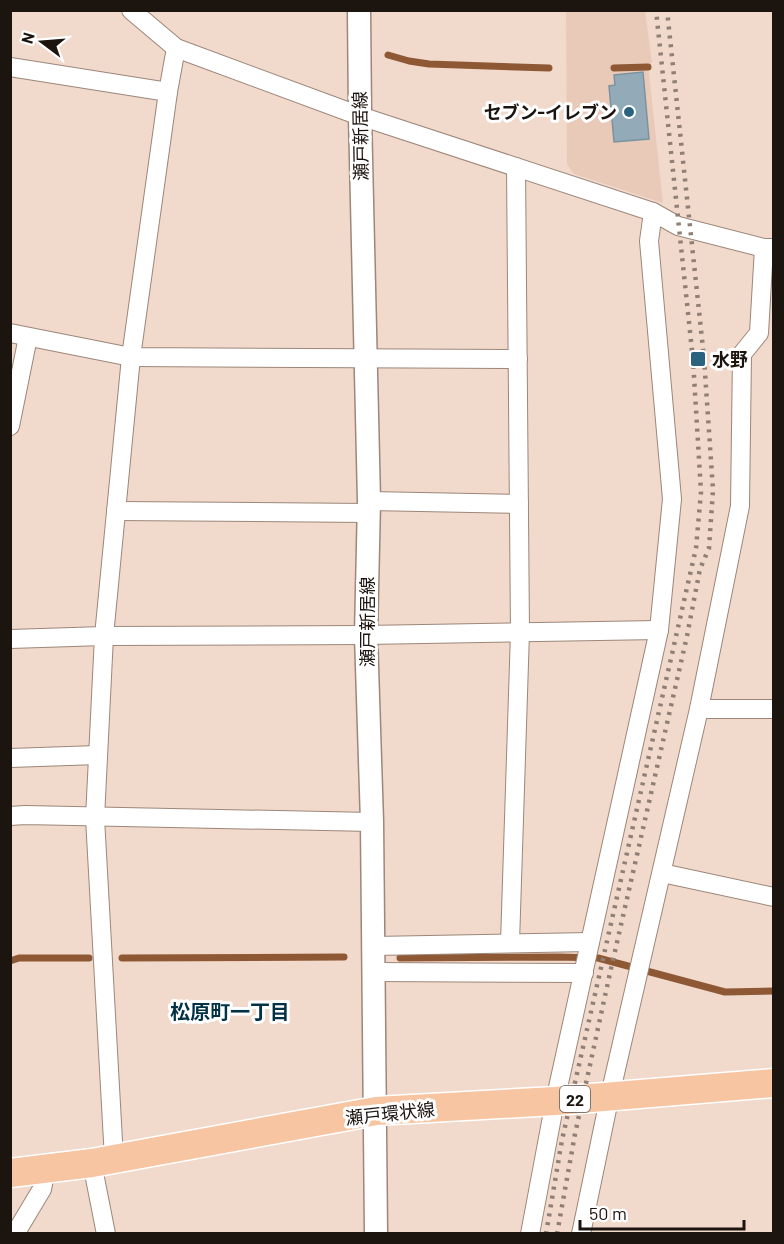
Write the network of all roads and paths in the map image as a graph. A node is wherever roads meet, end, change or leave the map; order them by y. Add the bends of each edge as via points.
1 (131, 10) edge
2 (360, 10) edge
3 (176, 48) junction
4 (10, 67) edge
5 (168, 92) junction
6 (360, 116) junction
7 (516, 167) junction
8 (653, 212) junction
9 (769, 248) edge
10 (19, 335) edge
11 (131, 357) junction
12 (365, 357) junction
13 (518, 359) junction
14 (10, 426) edge
15 (519, 504) junction
16 (368, 507) junction
17 (116, 511) junction
18 (658, 630) junction
19 (520, 633) junction
20 (366, 635) junction
21 (104, 636) junction
22 (10, 639) edge
23 (699, 709) junction
24 (774, 709) edge
25 (98, 755) junction
26 (10, 758) edge
27 (10, 816) edge
28 (95, 818) junction
29 (372, 822) junction
30 (662, 873) junction
31 (774, 897) edge
32 (510, 943) junction
33 (590, 943) junction
34 (374, 946) junction
35 (584, 970) junction
36 (374, 972) junction
37 (774, 1083) edge
38 (610, 1095) junction
39 (555, 1101) junction
40 (376, 1111) junction
41 (103, 1161) junction
42 (46, 1169) junction
43 (12, 1176) edge
44 (15, 1233) edge
45 (106, 1233) edge
46 (376, 1233) edge
47 (530, 1233) edge
48 (581, 1233) edge

1 - 3 street
2 - 6 street, 瀬戸新居線
3 - 5 street
3 - 6 street
4 - 5 street
5 - 11 street
6 - 7 street
6 - 12 street, 瀬戸新居線
7 - 8 street
7 - 13 street
8 - 9 street via 678,226
8 - 18 street via 649,241 672,499
9 - 23 street via 759,333 742,354 740,506
10 - 11 street
10 - 14 street
11 - 12 street
11 - 17 street
12 - 13 street
12 - 16 street, 瀬戸新居線
13 - 15 street
15 - 16 street
15 - 19 street
16 - 17 street
16 - 20 street, 瀬戸新居線
17 - 21 street
18 - 19 street
18 - 33 street
19 - 20 street
19 - 32 street
20 - 21 street
20 - 29 street, 瀬戸新居線
21 - 22 street
21 - 25 street
23 - 24 street
23 - 30 street
25 - 26 street
25 - 28 street
27 - 28 street
28 - 29 street
28 - 41 street
29 - 34 street, 瀬戸新居線
30 - 31 street
30 - 38 street
32 - 33 street
32 - 34 street
33 - 35 street
34 - 36 street, 瀬戸新居線
35 - 36 street
35 - 39 street
36 - 40 street, 瀬戸新居線
37 - 38 main road, 瀬戸環状線 / 22
38 - 39 main road, 瀬戸環状線 / 22
38 - 48 street
39 - 40 main road, 瀬戸環状線 / 22
39 - 47 street
40 - 41 main road, 瀬戸環状線 / 22
40 - 46 street, 瀬戸新居線
41 - 42 main road, 瀬戸環状線 / 22
41 - 45 street
42 - 43 main road, 瀬戸環状線 / 22
42 - 44 street via 42,1189

